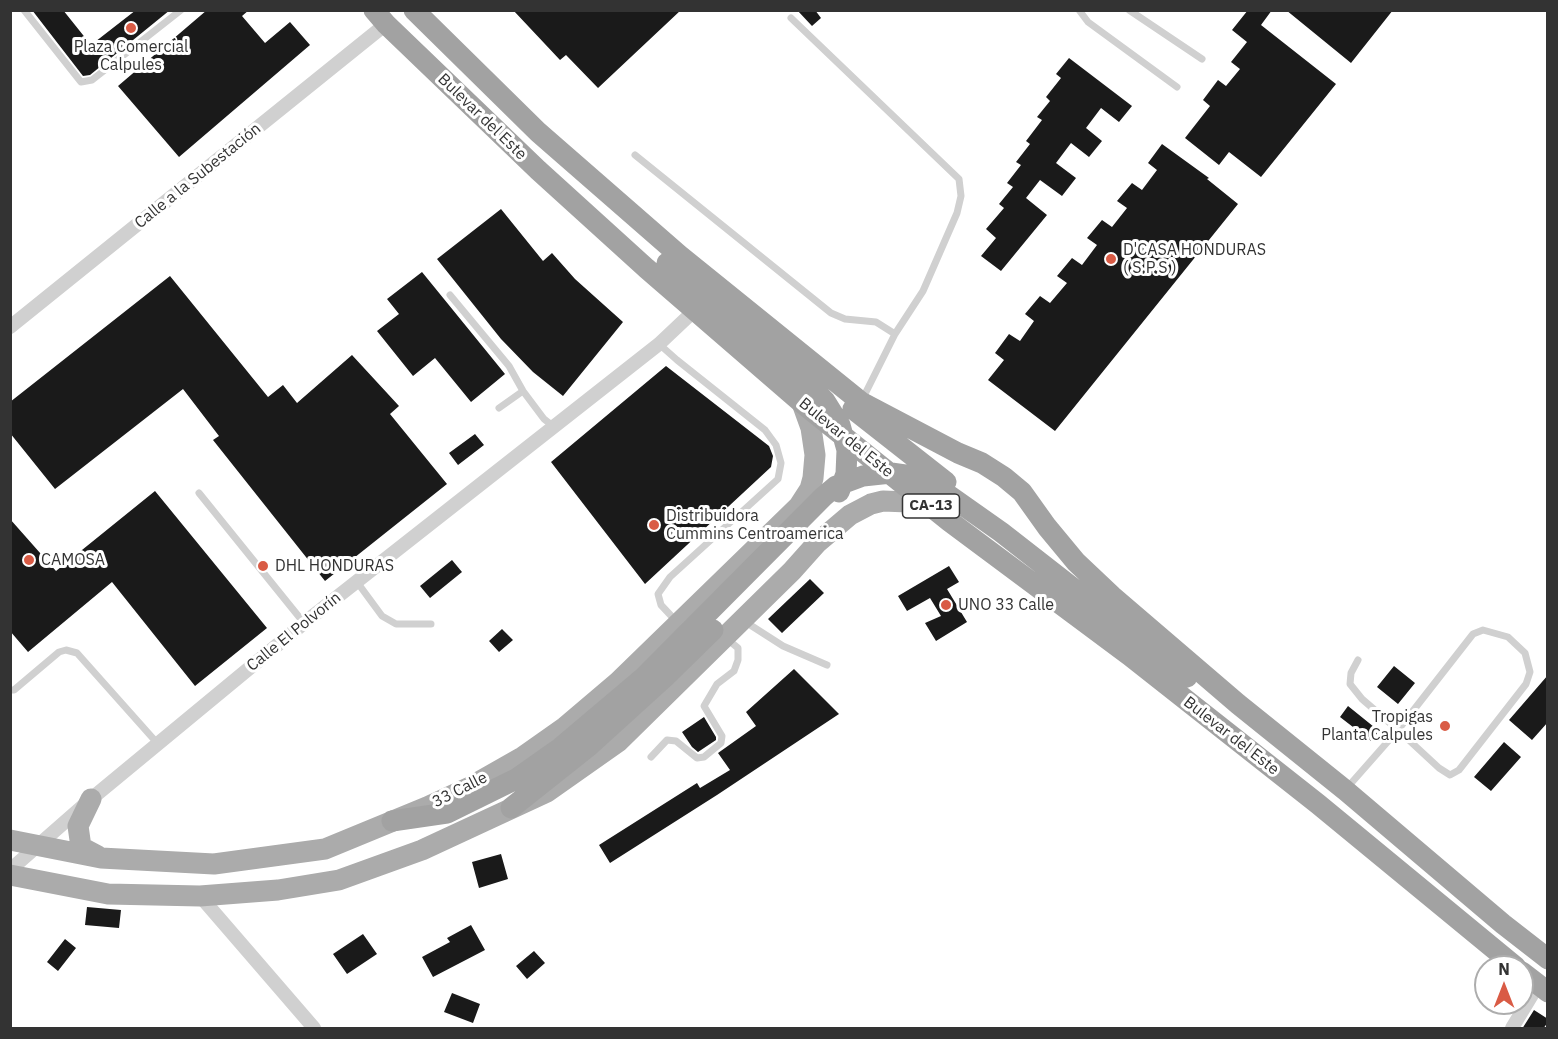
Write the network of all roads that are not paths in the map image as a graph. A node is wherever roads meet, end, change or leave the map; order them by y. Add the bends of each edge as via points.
1 (24, 10) edge
2 (181, 10) edge
3 (414, 10) edge
4 (1079, 10) edge
5 (1129, 10) edge
6 (380, 17) edge
7 (791, 18) dead end
8 (1202, 59) dead end
9 (1177, 87) dead end
10 (510, 105) junction
11 (635, 154) dead end
12 (450, 295) dead end
13 (695, 310) junction
14 (10, 327) edge
15 (895, 334) junction
16 (659, 344) junction
17 (814, 364) junction
18 (523, 391) junction
19 (861, 402) junction
20 (802, 403) junction
21 (499, 408) dead end
22 (553, 426) junction
23 (199, 493) dead end
24 (930, 506) junction
25 (790, 516) junction
26 (952, 523) junction
27 (817, 543) junction
28 (357, 582) junction
29 (742, 620) junction
30 (304, 624) junction
31 (431, 624) dead end
32 (679, 625) junction
33 (725, 637) junction
34 (1358, 660) dead end
35 (827, 665) dead end
36 (10, 690) edge
37 (1238, 704) junction
38 (1398, 730) junction
39 (158, 744) junction
40 (651, 757) dead end
41 (1345, 790) junction
42 (91, 799) junction
43 (511, 808) junction
44 (392, 821) junction
45 (10, 840) edge
46 (36, 846) junction
47 (101, 858) junction
48 (10, 870) edge
49 (10, 875) edge
50 (200, 896) junction
51 (1501, 955) edge
52 (1548, 959) edge
53 (1543, 988) edge
54 (314, 1029) edge
55 (1512, 1029) edge

1 - 2 lane via 81,82 92,80
3 - 10 highway, Bulevar del Este
4 - 9 lane via 1088,22
5 - 8 lane
6 - 13 highway, Bulevar del Este / CA-13 via 546,178
6 - 14 street, Calle a la Subestación
7 - 15 lane via 959,179 957,213 923,291
10 - 17 highway, Bulevar del Este via 680,255
10 - 43 highway via 548,156 825,400 840,425 848,461 841,488 828,509 779,562 665,677 589,746
11 - 15 lane via 831,313 845,319 876,322
12 - 18 lane via 509,366
13 - 16 street, Calle El Polvorín
13 - 20 highway, Bulevar del Este / CA-13
15 - 19 lane
16 - 22 street, Calle El Polvorín
16 - 32 lane via 765,430 776,445 781,463 778,479 670,577 658,594 661,605
17 - 19 highway, Bulevar del Este
17 - 26 highway via 836,395 958,493 961,503
18 - 21 lane
18 - 22 lane via 543,419
19 - 37 highway, Bulevar del Este via 1004,477 1022,492 1076,562
20 - 24 highway, Bulevar del Este / CA-13
20 - 25 main road, 33 Calle via 815,455 813,478 810,489
22 - 28 street, Calle El Polvorín
23 - 30 lane
24 - 26 highway, Bulevar del Este / CA-13
24 - 27 main road via 894,501 872,504 850,515
25 - 27 main road
25 - 32 main road, 33 Calle
26 - 51 highway, Bulevar del Este / CA-13 via 1129,655
27 - 29 main road
28 - 30 street, Calle El Polvorín
28 - 31 lane via 382,616 396,624
29 - 33 main road
29 - 35 lane via 783,646
30 - 39 street, Calle El Polvorín
32 - 44 main road, 33 Calle via 565,727 521,758 470,787
33 - 40 lane via 738,648 738,660 734,671 717,684 704,706 722,736 722,743 697,758 676,741 667,740
33 - 43 main road via 618,742 547,792
34 - 38 lane via 1350,684
36 - 39 lane via 59,652 77,653
37 - 41 highway, Bulevar del Este
37 - 44 highway via 1206,689 1167,663 940,489 905,475 863,476 836,486 823,497 644,677 560,748 516,779 447,813
38 - 38 lane via 1473,634 1483,630 1508,638 1525,653 1530,672 1526,684 1459,770 1450,774 1439,768
38 - 41 lane
39 - 42 street, Calle El Polvorín
41 - 52 highway, Bulevar del Este
42 - 46 street, Calle El Polvorín
42 - 47 main road via 78,826 81,847
43 - 50 main road via 422,850 339,880
44 - 47 main road, 33 Calle via 325,849 214,864
45 - 46 main road, 33 Calle
46 - 47 main road, 33 Calle
46 - 48 street, Calle El Polvorín
49 - 50 main road via 108,894
50 - 54 street
53 - 55 street

